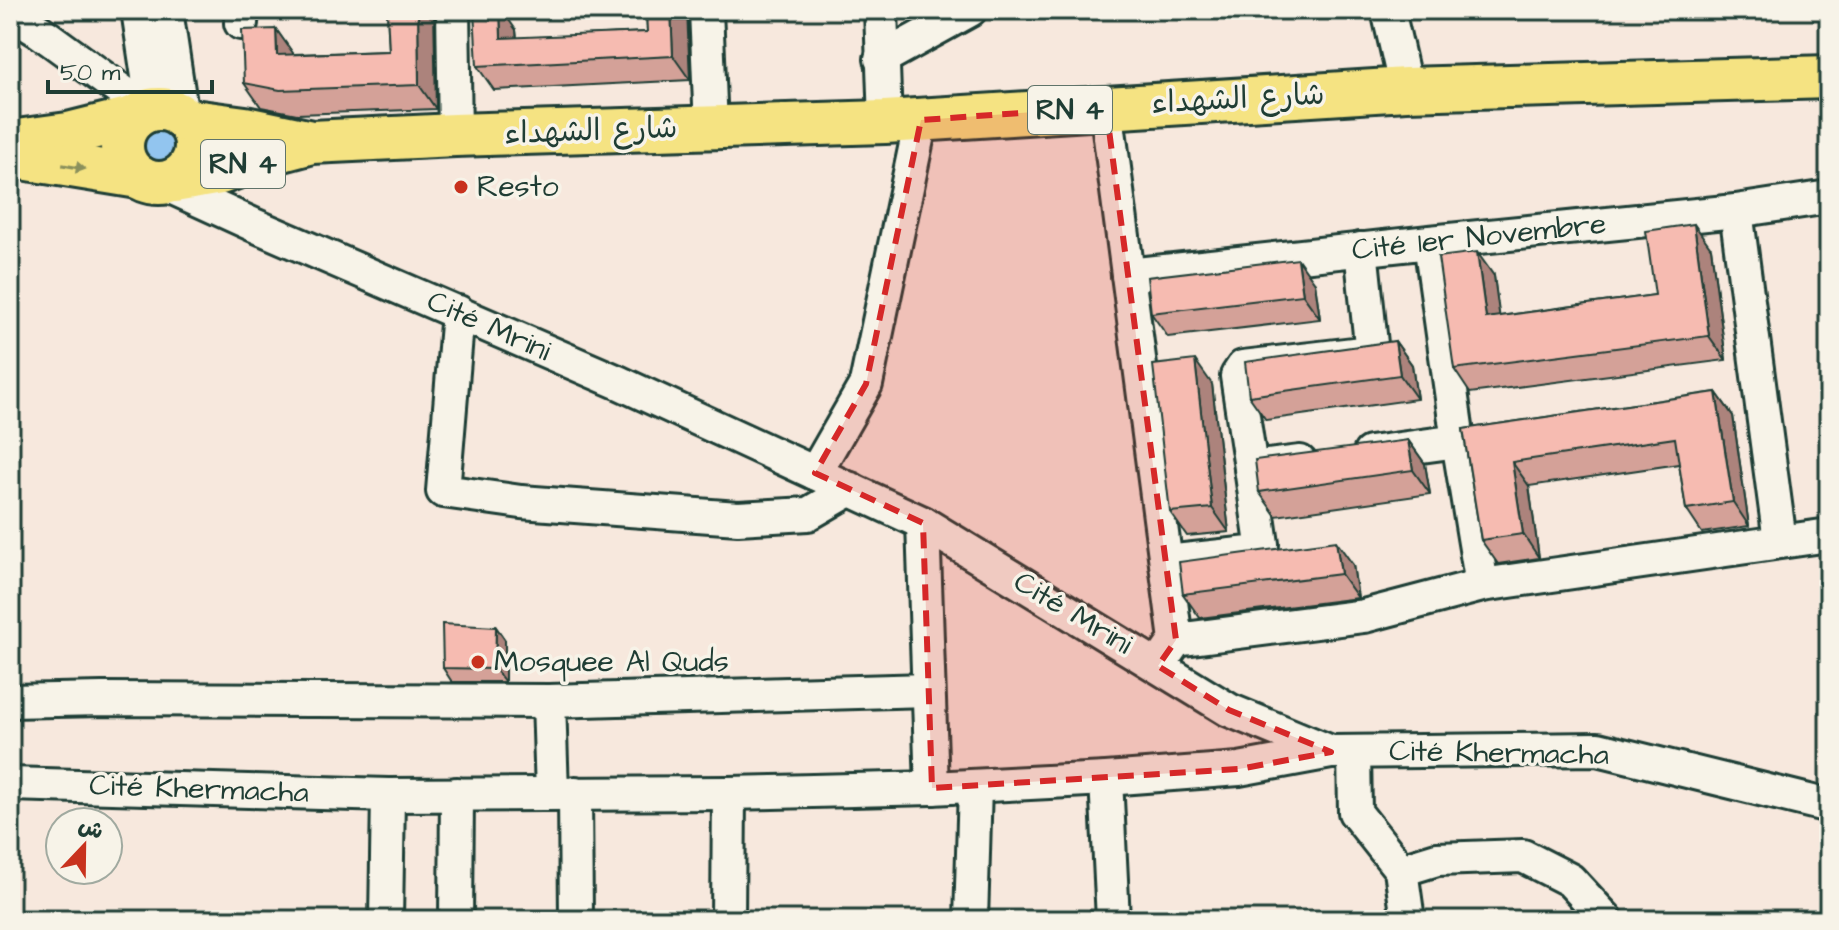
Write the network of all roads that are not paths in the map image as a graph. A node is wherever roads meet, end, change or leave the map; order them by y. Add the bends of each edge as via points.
1 (138, 10) edge
2 (166, 10) edge
3 (453, 10) edge
4 (706, 10) edge
5 (881, 10) edge
6 (970, 10) edge
7 (1388, 10) edge
8 (10, 13) edge
9 (881, 59) junction
10 (1829, 77) edge
11 (1406, 89) junction
12 (1106, 107) junction
13 (161, 115) junction
14 (903, 121) junction
15 (711, 127) junction
16 (455, 135) junction
17 (10, 142) edge
18 (312, 142) junction
19 (10, 156) edge
20 (158, 180) junction
21 (1829, 197) edge
22 (1736, 211) junction
23 (1430, 242) junction
24 (1361, 249) junction
25 (1128, 275) junction
26 (458, 312) junction
27 (1458, 441) junction
28 (1251, 468) junction
29 (815, 473) junction
30 (851, 489) junction
31 (923, 523) junction
32 (1829, 535) edge
33 (1780, 541) junction
34 (1166, 562) junction
35 (1482, 585) junction
36 (1167, 653) junction
37 (928, 690) junction
38 (10, 701) edge
39 (549, 701) junction
40 (1342, 752) junction
41 (1106, 779) junction
42 (10, 784) edge
43 (975, 786) junction
44 (932, 788) junction
45 (564, 793) junction
46 (729, 793) junction
47 (457, 794) junction
48 (388, 795) junction
49 (1829, 806) edge
50 (1401, 870) junction
51 (386, 920) edge
52 (456, 920) edge
53 (576, 920) edge
54 (728, 920) edge
55 (971, 920) edge
56 (1113, 920) edge
57 (1408, 920) edge
58 (1607, 920) edge

1 - 13 street
2 - 13 street
3 - 16 street
4 - 15 street
5 - 9 street
6 - 9 street
7 - 11 street
8 - 13 street
9 - 14 street
10 - 11 main road, شارع الشهداء / RN 4
11 - 12 main road, شارع الشهداء / RN 4
12 - 14 main road, شارع الشهداء / RN 4
12 - 25 street
13 - 17 main road
13 - 18 main road
13 - 20 main road via 192,128 196,148 183,175
13 - 20 main road via 128,126 122,148 130,170
14 - 15 main road, شارع الشهداء / RN 4
14 - 29 street via 866,384
15 - 16 main road, شارع الشهداء / RN 4
16 - 18 main road, شارع الشهداء / RN 4
18 - 20 main road, RN 4 via 220,173
19 -> 20 main road, RN 4
20 - 26 street, Cité Mrini
21 - 22 street, Cité 1er Novembre
22 - 23 street, Cité 1er Novembre
22 - 33 street
23 - 24 street, Cité 1er Novembre
23 - 27 street
24 - 25 street, Cité 1er Novembre
24 - 28 street via 1368,349 1239,371
25 - 34 street
26 - 29 street, Cité Mrini
26 - 30 street via 443,491 738,518 808,514
27 - 28 street
27 - 35 street
28 - 34 street via 1259,552
29 - 30 street, Cité Mrini
30 - 31 street, Cité Mrini
31 - 36 street, Cité Mrini
31 - 37 street
32 - 33 street
33 - 35 street
34 - 36 street
35 - 36 street via 1364,616
36 - 40 street, Cité Mrini via 1229,710
37 - 39 street
37 - 44 street
38 - 39 street
39 - 45 street
40 - 41 street, Cité Khermacha via 1239,769
40 - 49 street, Cité Khermacha via 1598,749
40 - 50 street, Cité Khermacha via 1355,812
41 - 43 street, Cité Khermacha
41 - 56 street
42 - 48 street, Cité Khermacha
43 - 44 street, Cité Khermacha
43 - 55 street
44 - 46 street, Cité Khermacha
45 - 46 street, Cité Khermacha
45 - 47 street, Cité Khermacha
45 - 53 street
46 - 54 street
47 - 48 street, Cité Khermacha
47 - 52 street
48 - 51 street
50 - 57 street
50 - 58 street via 1437,859 1523,856 1570,880

